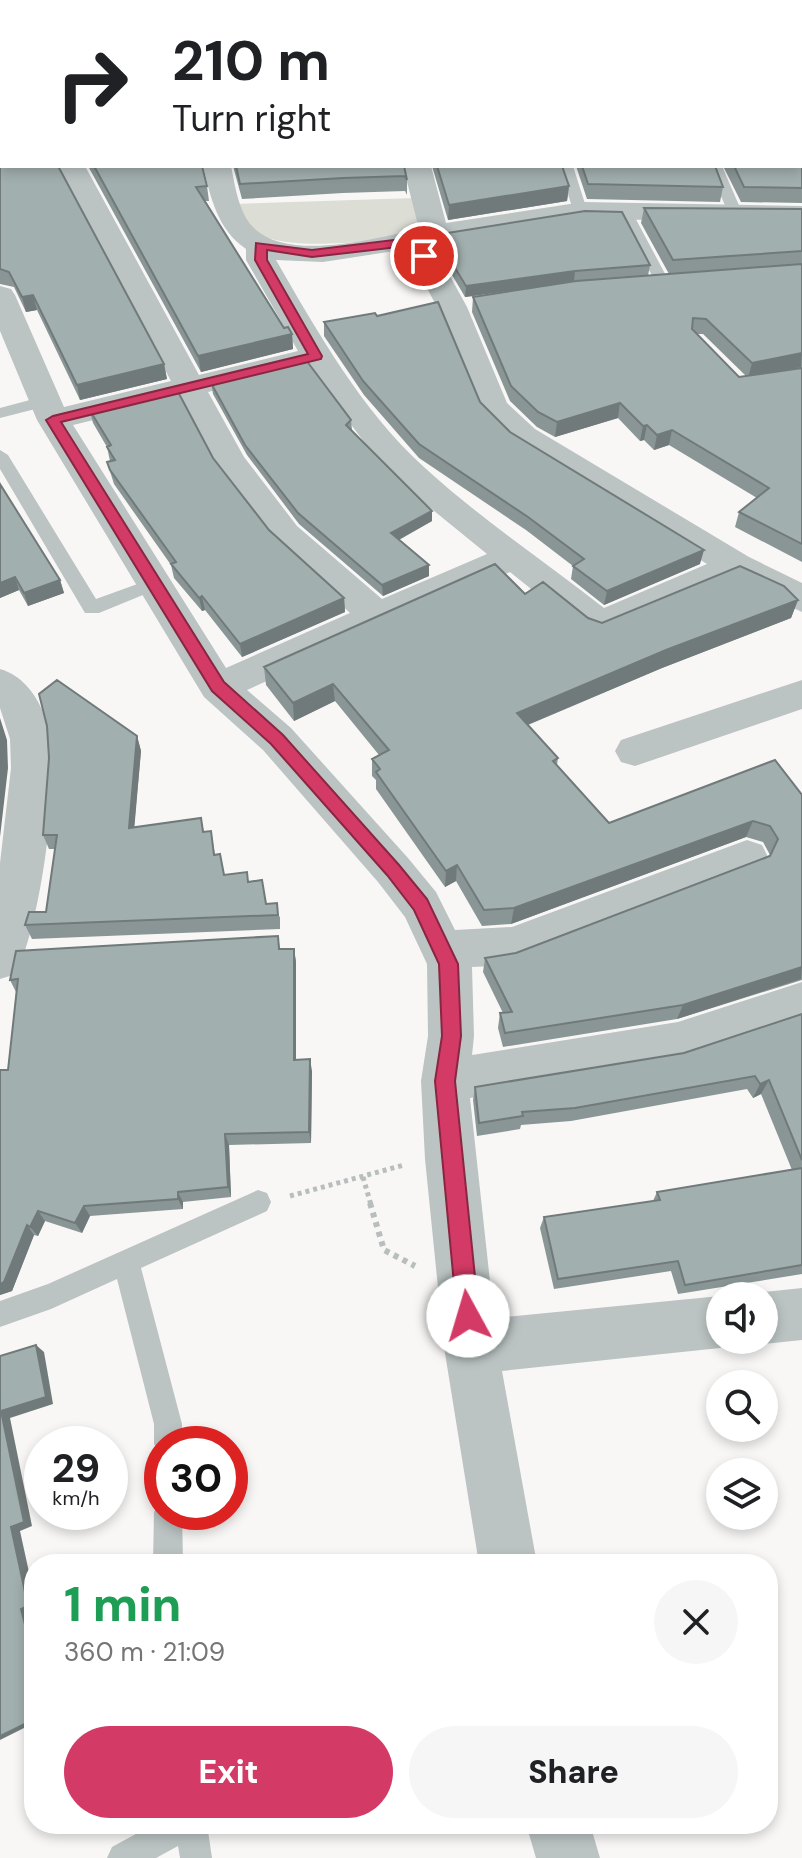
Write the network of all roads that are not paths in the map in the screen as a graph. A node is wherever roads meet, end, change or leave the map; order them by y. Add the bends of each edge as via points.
1 (72, 168) edge
2 (218, 168) edge
3 (417, 168) edge
4 (567, 168) edge
5 (716, 168) edge
6 (580, 210) junction
7 (734, 210) junction
8 (625, 212) junction
9 (802, 214) edge
10 (422, 238) junction
11 (260, 245) junction
12 (663, 283) edge
13 (0, 295) edge
14 (316, 356) junction
15 (187, 387) junction
16 (49, 410) junction
17 (0, 413) edge
18 (0, 455) edge
19 (512, 557) junction
20 (736, 566) junction
21 (154, 584) junction
22 (802, 599) edge
23 (377, 616) junction
24 (0, 683) edge
25 (218, 687) junction
26 (802, 694) edge
27 (635, 751) dead end
28 (15, 754) edge
29 (747, 857) dead end
30 (442, 950) junction
31 (7, 955) edge
32 (802, 1002) edge
33 (445, 1081) junction
34 (258, 1202) road end
35 (126, 1262) junction
36 (0, 1314) edge
37 (802, 1314) edge
38 (778, 1317) edge
39 (706, 1323) edge
40 (471, 1347) junction
41 (168, 1426) edge
42 (168, 1530) edge
43 (168, 1554) edge
44 (506, 1554) edge
45 (170, 1834) edge
46 (191, 1834) edge
47 (561, 1834) edge
48 (123, 1858) edge
49 (196, 1858) edge
50 (568, 1858) edge

1 - 15 street
2 - 11 street via 231,217
3 - 10 street
4 - 6 lane
5 - 7 lane
6 - 8 street
6 - 10 street
7 - 8 street
7 - 9 street
8 - 12 lane
10 - 11 street via 312,254
10 - 20 street via 424,256 460,306 493,408 523,436
11 - 14 street via 261,260
13 - 16 street
14 - 15 street
14 - 19 street via 413,476
15 - 16 street
15 - 23 street via 230,462 285,534
16 - 17 lane
16 - 21 street
18 - 21 lane via 92,608
19 - 20 street via 600,625
19 - 23 street
20 - 22 street
21 - 25 street
23 - 25 street
24 - 28 street via 26,719
25 - 30 street via 277,739 393,870 421,905
26 - 27 street
28 - 31 street via 31,777
29 - 30 street via 513,946
30 - 33 street via 449,964 451,1036
32 - 33 street via 678,1043
33 - 40 street
34 - 35 lane
35 - 36 lane
35 - 41 lane
37 - 38 street
39 - 40 street
40 - 44 street
42 - 43 lane
45 - 48 lane
46 - 49 lane
47 - 50 street

